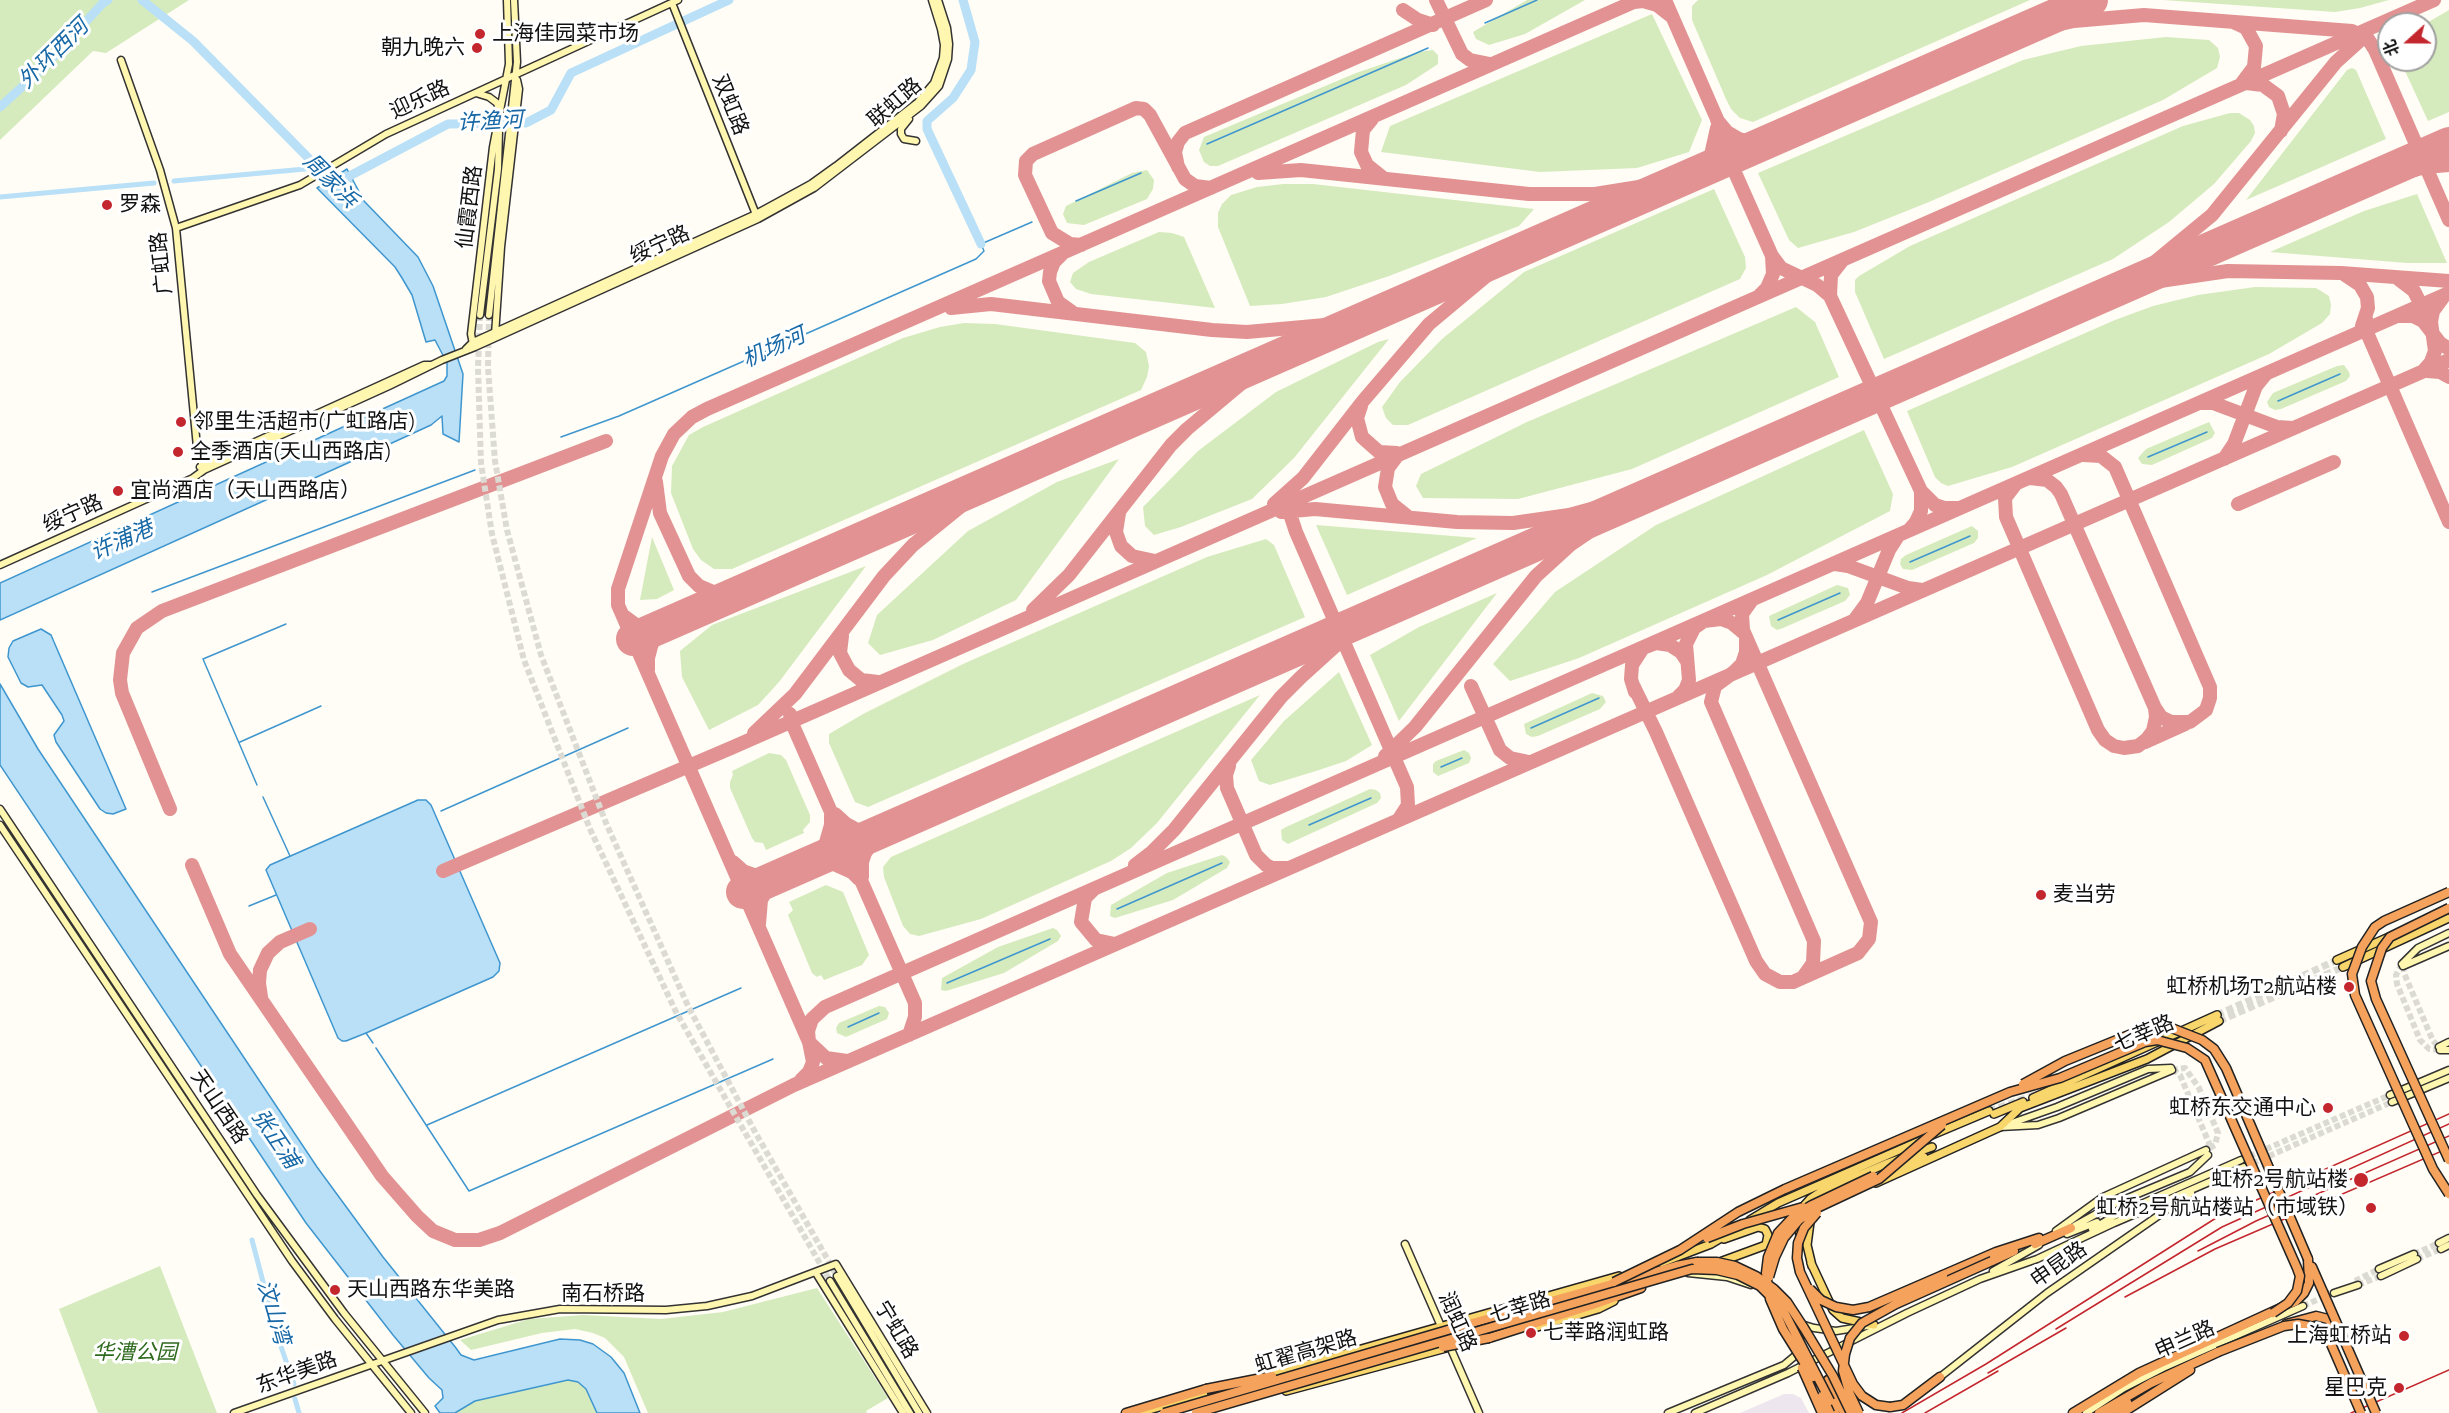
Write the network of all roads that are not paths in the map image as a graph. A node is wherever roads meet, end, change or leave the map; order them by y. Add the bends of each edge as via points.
1 (507, 0) edge
2 (514, 0) edge
3 (932, 0) edge
4 (938, 0) edge
5 (675, 1) edge
6 (121, 60) dead end
7 (526, 69) junction
8 (516, 74) junction
9 (506, 78) junction
10 (519, 89) junction
11 (476, 93) junction
12 (921, 106) junction
13 (501, 113) junction
14 (514, 113) junction
15 (916, 141) dead end
16 (496, 147) junction
17 (510, 149) junction
18 (857, 153) junction
19 (499, 156) junction
20 (488, 196) junction
21 (757, 217) junction
22 (176, 228) junction
23 (480, 315) tunnel mouth
24 (489, 315) tunnel mouth
25 (495, 335) junction
26 (474, 345) junction
27 (203, 468) junction
28 (0, 565) edge
29 (0, 808) edge
30 (0, 825) edge
31 (2449, 892) edge
32 (2449, 909) edge
33 (2449, 918) edge
34 (2449, 933) edge
35 (2449, 946) edge
36 (94, 950) junction
37 (87, 955) junction
38 (2337, 960) tunnel mouth
39 (2343, 967) tunnel mouth
40 (2218, 1018) junction
41 (2449, 1042) edge
42 (2449, 1050) edge
43 (2449, 1070) edge
44 (2082, 1078) dead end
45 (2449, 1078) edge
46 (2010, 1092) junction
47 (1956, 1115) junction
48 (2000, 1127) junction
49 (1944, 1152) junction
50 (2449, 1160) edge
51 (1910, 1161) junction
52 (2235, 1170) junction
53 (1873, 1176) joint
54 (2449, 1194) edge
55 (1829, 1203) junction
56 (1812, 1204) junction
57 (2116, 1215) junction
58 (2071, 1228) junction
59 (2061, 1236) junction
60 (2039, 1238) junction
61 (2449, 1238) edge
62 (2077, 1241) junction
63 (1405, 1244) dead end
64 (1711, 1244) junction
65 (2449, 1245) edge
66 (2023, 1248) junction
67 (1680, 1250) junction
68 (2415, 1257) tunnel mouth
69 (2308, 1258) junction
70 (836, 1264) joint
71 (1812, 1266) junction
72 (816, 1273) junction
73 (1688, 1273) junction
74 (2380, 1273) tunnel mouth
75 (837, 1276) tunnel mouth
76 (1768, 1280) junction
77 (1980, 1280) junction
78 (830, 1281) tunnel mouth
79 (1614, 1282) junction
80 (2356, 1283) tunnel mouth
81 (1805, 1284) junction
82 (1641, 1288) junction
83 (2334, 1293) tunnel mouth
84 (2303, 1306) tunnel mouth
85 (1784, 1310) junction
86 (2273, 1312) junction
87 (1907, 1313) junction
88 (1874, 1325) junction
89 (1440, 1326) junction
90 (1804, 1328) junction
91 (2277, 1328) junction
92 (2342, 1336) junction
93 (1449, 1347) junction
94 (1794, 1348) junction
95 (2218, 1352) junction
96 (1398, 1356) junction
97 (382, 1360) junction
98 (371, 1364) junction
99 (900, 1369) junction
100 (1302, 1372) junction
101 (1265, 1377) junction
102 (1940, 1377) joint
103 (2155, 1385) dead end
104 (1272, 1395) junction
105 (912, 1403) junction
106 (424, 1411) edge
107 (234, 1413) edge
108 (411, 1413) edge
109 (903, 1413) edge
110 (910, 1413) edge
111 (919, 1413) edge
112 (927, 1413) edge
113 (1126, 1413) edge
114 (1140, 1413) edge
115 (1164, 1413) edge
116 (1196, 1413) edge
117 (1210, 1413) edge
118 (1479, 1413) edge
119 (1668, 1413) edge
120 (1695, 1413) edge
121 (1821, 1413) edge
122 (1830, 1413) edge
123 (1835, 1413) edge
124 (1844, 1413) edge
125 (1851, 1413) edge
126 (1859, 1413) edge
127 (2073, 1413) edge
128 (2086, 1413) edge
129 (2099, 1413) edge
130 (2110, 1413) edge
131 (2122, 1413) edge
132 (2361, 1413) edge
133 (2376, 1413) edge

1 - 9 main road
2 - 8 main road
3 - 18 main road, 联虹路 via 944,45 934,83 918,102
4 - 12 main road, 联虹路 via 947,28 948,59 939,86
5 - 7 main road, 迎乐路
5 - 21 main road, 双虹路 via 675,11
6 - 22 main road, 广虹路
7 - 8 main road, 迎乐路
7 - 10 main road
8 - 9 main road, 迎乐路
8 - 10 main road
8 - 14 main road
9 - 11 main road, 迎乐路
9 - 13 main road
10 - 14 main road
11 - 13 main road via 497,103
11 - 22 main road, 迎乐路 via 380,137 300,185
12 - 15 main road via 902,129 904,139
12 - 18 main road, 联虹路
13 - 16 main road
14 - 17 main road
16 - 19 main road
16 - 20 main road, 仙霞西路
17 - 24 main road
17 - 25 main road, 仙霞西路
18 - 21 main road, 绥宁路 via 814,189
19 - 20 main road
19 - 23 main road
20 - 26 main road, 仙霞西路 via 473,311
21 - 25 main road, 绥宁路
22 - 27 main road, 广虹路 via 197,447
25 - 26 main road, 绥宁路
26 - 27 main road, 绥宁路
27 - 28 main road, 绥宁路 via 193,478
29 - 36 main road, 天山西路
30 - 37 main road, 天山西路
31 - 54 highway, bridge via 2375,927 2352,974 2355,995 2433,1169
32 - 38 main road
32 - 50 highway, bridge via 2390,937 2371,981
33 - 39 main road
34 - 35 main road via 2423,945 2403,965
36 - 37 main road
36 - 97 main road, 天山西路 via 257,1195
37 - 98 main road, 天山西路 via 250,1200
40 - 44 main road, 七莘路
40 - 48 main road via 2147,1059 2020,1108
40 - 64 main road, 七莘路 via 1778,1203
41 - 42 main road via 2440,1048
43 - 45 main road via 2391,1099
46 - 47 highway, bridge
46 - 69 highway, bridge via 2065,1061 2151,1026 2169,1027 2202,1040 2214,1049 2226,1068
46 - 86 highway, bridge via 2079,1071 2151,1041 2173,1044 2200,1055 2300,1276 2293,1297
47 - 55 highway, bridge via 1879,1179
47 - 67 highway, bridge via 1762,1199
48 - 48 main road via 2148,1069 2172,1069 2059,1118 2038,1125
48 - 49 main road
49 - 51 main road
49 - 71 main road via 1816,1214 1808,1231
51 - 53 main road
51 - 71 main road via 1932,1147 1810,1199 1798,1220
52 - 57 main road, 申昆路 via 2243,1163
52 - 62 main road, 申昆路
52 - 102 main road, 申昆路 via 2192,1192 2047,1293
53 - 56 highway, bridge
55 - 76 highway, bridge via 1798,1220 1784,1238
55 - 81 highway, bridge via 1813,1216 1798,1243 1797,1258
56 - 67 highway, bridge via 1721,1232
56 - 76 highway, bridge via 1778,1233 1768,1257
57 - 59 main road
57 - 62 main road, 申昆路
58 - 59 main road, 申昆路
58 - 60 main road, 申昆路 via 2116,1203 2190,1172 2207,1152 2103,1197 2061,1229
58 - 66 highway
59 - 77 main road, 申昆路
60 - 66 highway
60 - 81 highway, bridge via 1996,1252 1869,1307 1836,1307 1821,1300
61 - 65 main road via 2440,1246
62 - 77 main road, 申昆路
63 - 89 main road, 润虹路
64 - 73 main road, 七莘路 via 1758,1227 1768,1235 1766,1245
64 - 89 main road, 七莘路 via 1653,1266
66 - 126 highway, bridge via 1862,1323 1850,1338 1844,1371
67 - 79 highway, bridge
68 - 74 main road
69 - 86 highway, bridge via 2310,1276 2304,1293
69 - 92 highway, bridge
70 - 72 main road, 南石桥路
70 - 99 main road, 宁虹路
71 - 88 main road via 1833,1310 1842,1318
72 - 97 main road, 南石桥路 via 752,1296 708,1306 649,1311 560,1310 518,1315
72 - 109 main road, 宁虹路
73 - 82 main road, 七莘路
73 - 85 main road via 1727,1277 1753,1286
75 - 105 main road, 宁虹路
76 - 94 highway, bridge via 1776,1315
77 - 87 main road, 申昆路
78 - 110 main road, 宁虹路
79 - 90 highway, bridge via 1697,1262 1735,1266 1774,1289
79 - 100 highway, 虹翟高架路, bridge
80 - 83 main road
81 - 102 highway, bridge via 1862,1396 1876,1405 1903,1405
82 - 93 main road, 七莘路 via 1598,1309 1488,1342
82 - 96 highway, bridge via 1490,1338
84 - 128 main road, 申兰路 via 2163,1368
85 - 88 main road via 1797,1323 1814,1328 1836,1331
85 - 119 main road via 1794,1328 1796,1355 1784,1365
86 - 127 highway via 2139,1373
87 - 88 main road
87 - 120 main road, 申昆路 via 1788,1373
89 - 93 main road, 润虹路
89 - 101 main road, 七莘路
90 - 124 highway, bridge
90 - 125 highway, bridge
91 - 92 highway, bridge via 2316,1316 2328,1319
91 - 95 highway, bridge
91 - 132 highway, bridge via 2306,1325 2324,1334
92 - 133 highway, bridge
93 - 104 main road
93 - 118 main road, 润虹路
94 - 121 highway, bridge
94 - 122 highway, bridge
95 - 129 highway
95 - 131 highway
96 - 116 highway, 虹翟高架路, bridge
96 - 123 highway, bridge via 1692,1269 1717,1270 1760,1286 1782,1308
97 - 98 main road, 南石桥路
97 - 106 main road, 天山西路
98 - 107 main road, 东华美路
98 - 108 main road, 天山西路
99 - 105 main road
99 - 112 main road, 宁虹路
100 - 113 highway, bridge via 1222,1385
100 - 115 highway, 虹翟高架路, bridge
101 - 104 main road
101 - 114 main road, 七莘路
103 - 130 highway
104 - 117 main road
105 - 111 main road, 宁虹路

